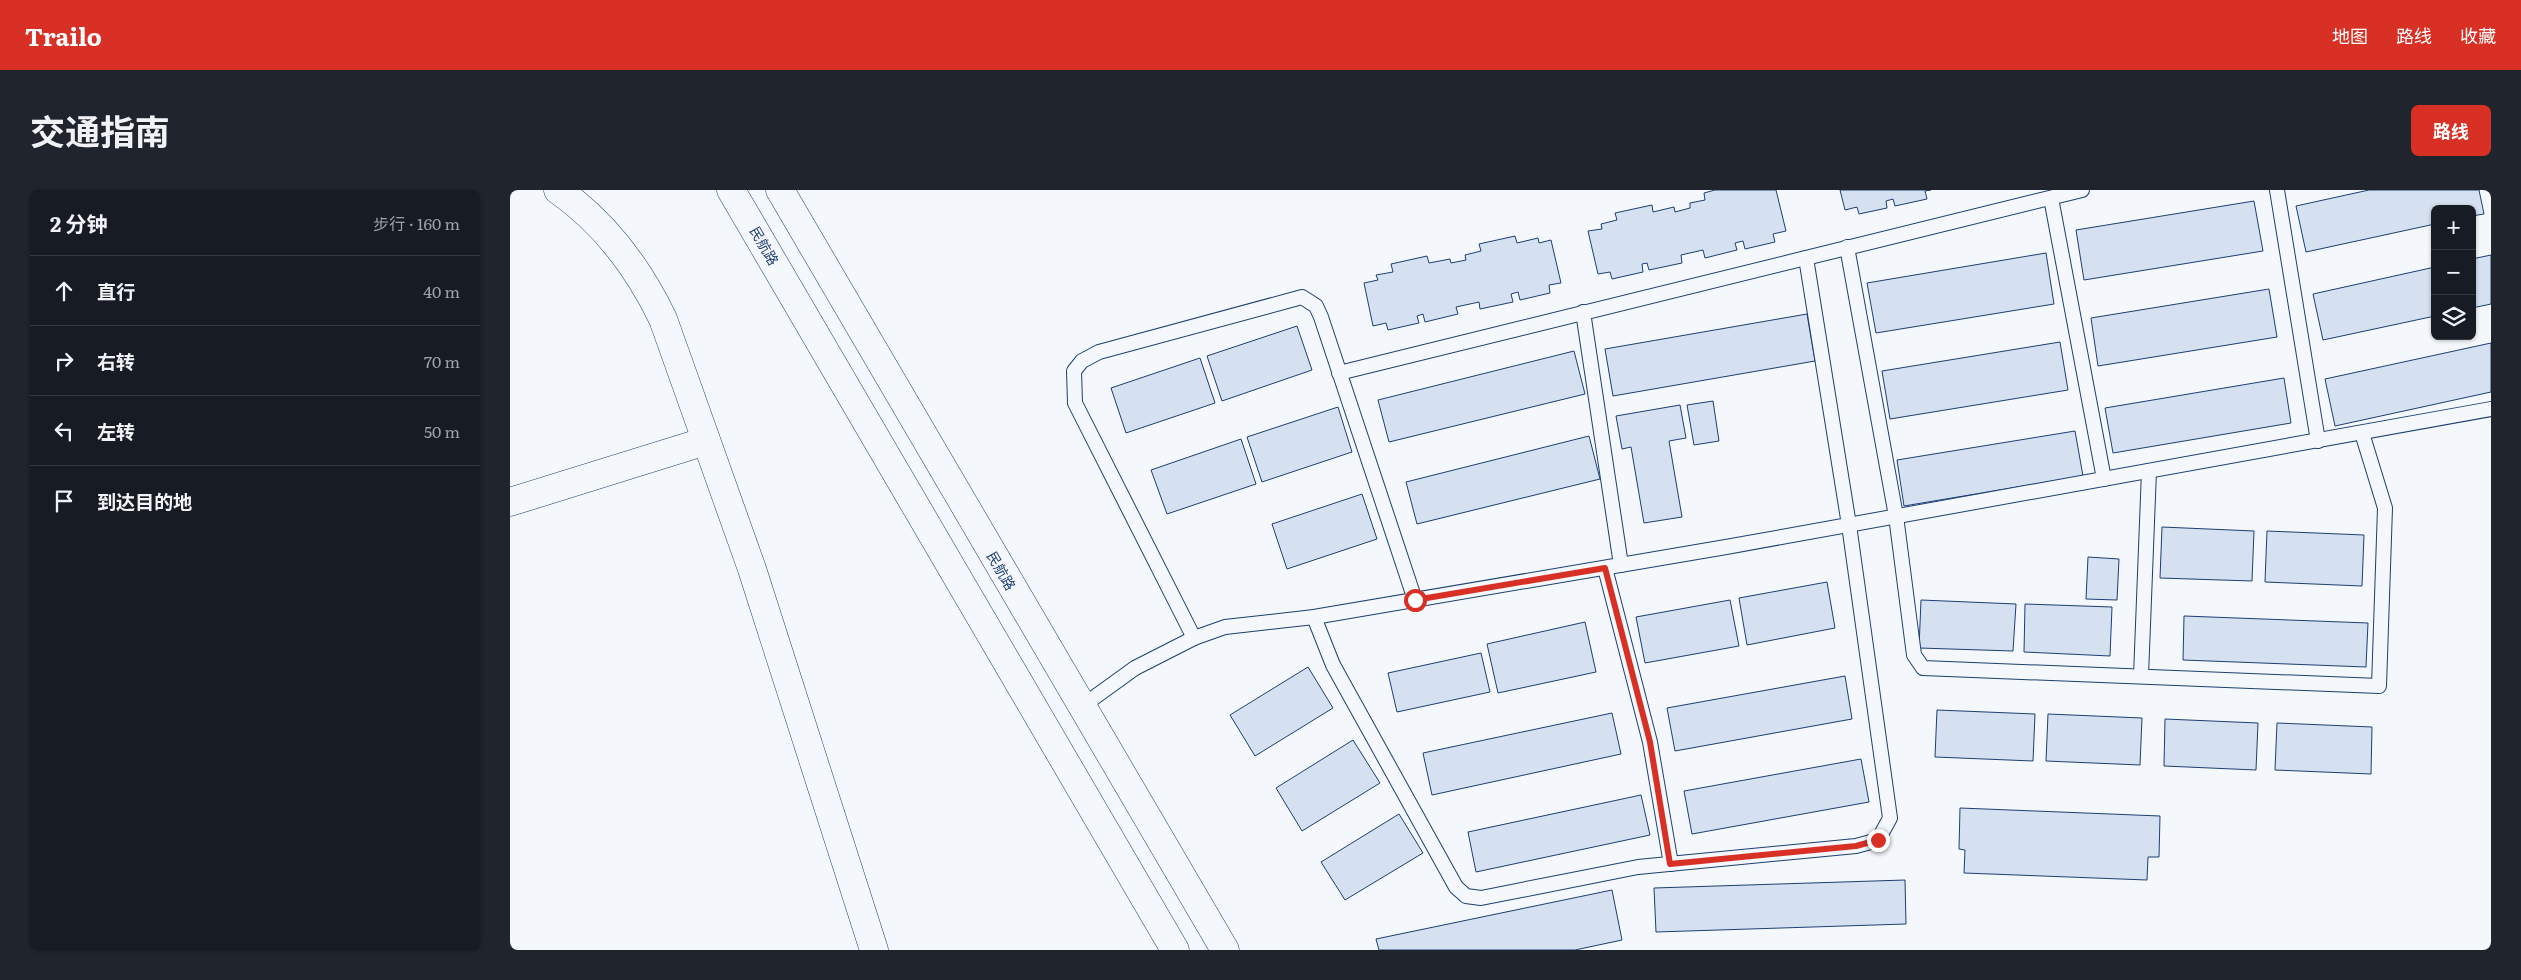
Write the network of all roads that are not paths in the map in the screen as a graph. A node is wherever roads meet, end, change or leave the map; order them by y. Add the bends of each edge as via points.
1 (558, 190) edge
2 (731, 190) edge
3 (780, 190) edge
4 (2082, 190) edge
5 (2277, 190) edge
6 (2051, 198) junction
7 (1847, 247) junction
8 (1806, 258) junction
9 (1583, 312) junction
10 (1339, 373) junction
11 (2491, 409) edge
12 (2362, 432) junction
13 (706, 441) junction
14 (2318, 441) junction
15 (2149, 471) junction
16 (2104, 479) junction
17 (510, 502) edge
18 (1896, 516) junction
19 (1849, 525) junction
20 (1621, 565) junction
21 (1605, 568) junction
22 (1415, 600) junction
23 (1314, 617) junction
24 (1194, 638) junction
25 (2141, 676) junction
26 (1082, 707) junction
27 (1670, 864) junction
28 (874, 950) edge
29 (1175, 950) edge
30 (1224, 950) edge

1 - 13 main road via 621,248 651,294
2 - 29 main road, 民航路
3 - 26 main road, 民航路
4 - 6 lane
5 - 14 lane
6 - 7 lane
6 - 16 lane
7 - 8 lane
7 - 18 lane
8 - 9 lane
8 - 19 lane
9 - 10 lane
9 - 20 lane
10 - 22 lane
10 - 24 lane via 1316,306 1302,297 1099,352 1082,361 1074,371 1075,403
11 - 12 lane
12 - 14 lane
12 - 25 lane via 2385,508 2379,686
13 - 17 main road
13 - 28 main road via 752,569
14 - 15 lane
15 - 16 lane
15 - 25 lane
16 - 18 lane
18 - 19 lane
18 - 25 lane via 1914,655 1923,668
19 - 20 lane
19 - 27 lane via 1890,818 1878,840 1856,846
20 - 21 lane
21 - 22 lane
21 - 27 lane via 1650,742
22 - 23 lane
23 - 24 lane via 1225,627
23 - 27 lane via 1333,665 1456,888 1466,896 1481,898 1638,867
24 - 26 lane via 1135,668
26 - 30 main road, 民航路

